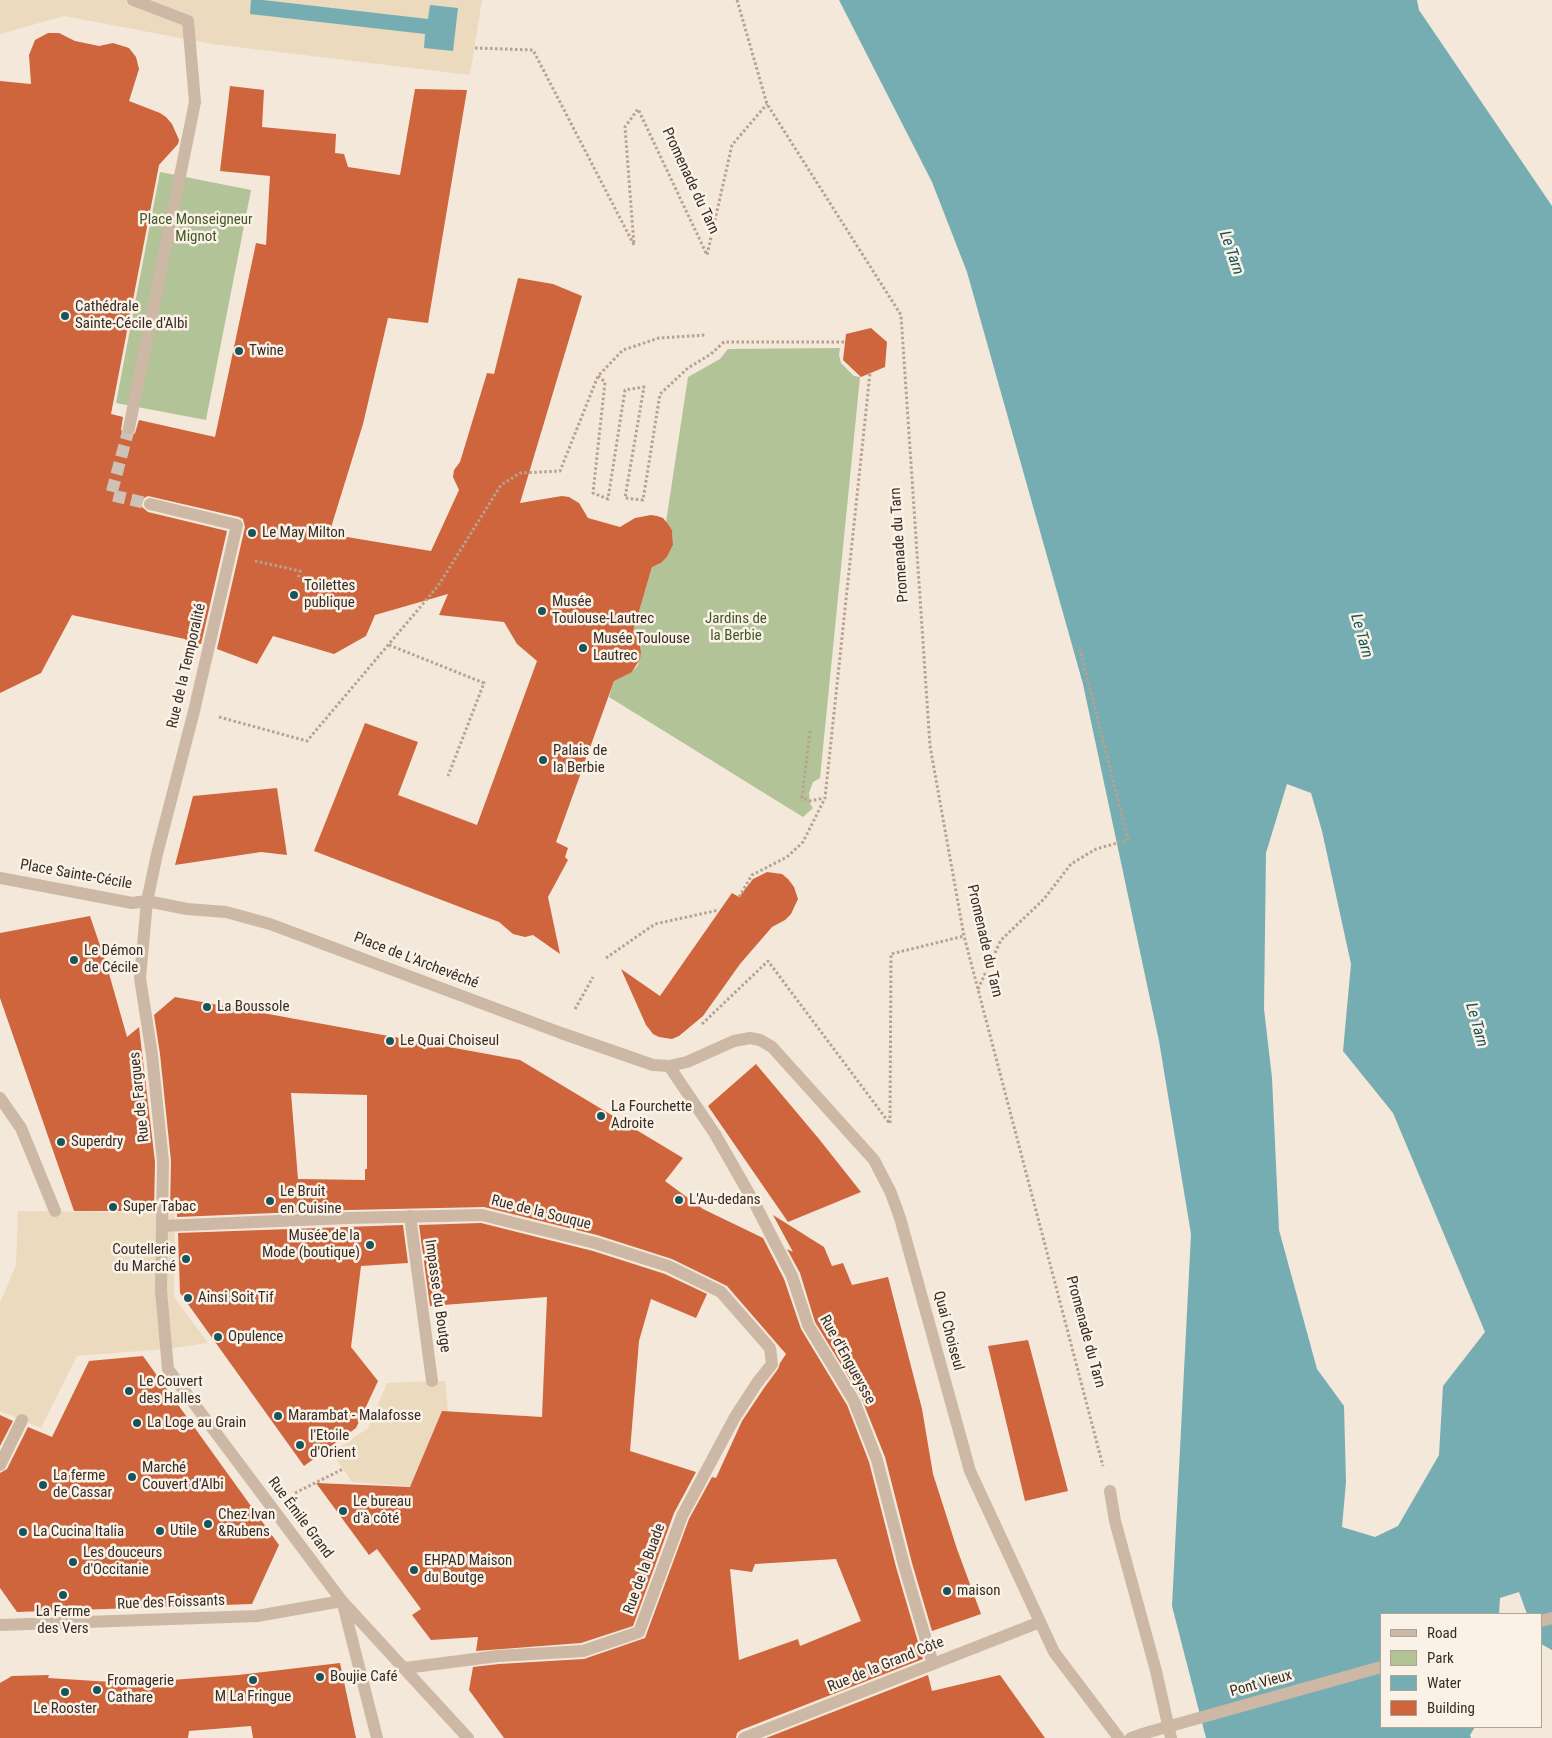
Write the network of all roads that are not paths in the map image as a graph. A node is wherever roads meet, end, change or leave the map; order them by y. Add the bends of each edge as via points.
1 (133, 0) edge
2 (129, 428) tunnel mouth
3 (150, 504) tunnel mouth
4 (0, 878) edge
5 (147, 901) junction
6 (669, 1066) junction
7 (0, 1098) edge
8 (55, 1211) dead end
9 (410, 1216) junction
10 (162, 1226) junction
11 (160, 1291) joint
12 (772, 1364) joint
13 (432, 1381) dead end
14 (22, 1420) dead end
15 (0, 1465) edge
16 (1110, 1491) road end
17 (342, 1601) junction
18 (1040, 1622) junction
19 (0, 1626) edge
20 (933, 1664) junction
21 (1380, 1666) edge
22 (405, 1668) junction
23 (377, 1738) edge
24 (468, 1738) edge
25 (744, 1738) edge
26 (1119, 1738) edge
27 (1131, 1738) edge
28 (1171, 1738) edge

1 - 2 street via 188,21 195,102
3 - 5 street, Rue de la Temporalité via 237,525
4 - 5 street, Place Sainte-Cécile via 132,903
5 - 6 street, Place de L'Archevêché via 226,912 270,924 561,1034 653,1065
5 - 10 street, Rue de Fargues via 140,978 163,1162
6 - 18 street, Quai Choiseul via 687,1062 734,1041 760,1040 772,1047 874,1160 900,1218 970,1471
6 - 20 street, Rue d'Engueysse via 715,1134 754,1204 792,1276 808,1325 854,1401 877,1460
7 - 8 street via 22,1128
9 - 10 street, Rue de la Souque
9 - 12 street, Rue de la Souque via 482,1215 595,1243 668,1266 721,1292 770,1348
9 - 13 street, Impasse du Boutge
10 - 11 street, Rue de Fargues
11 - 17 street, Rue Émile Grand via 168,1369
12 - 22 street, Rue de la Buade via 735,1417 682,1516 639,1632 583,1651 498,1656
14 - 15 street
16 - 28 street
17 - 19 street, Rue des Foissants via 257,1616
17 - 22 street, Rue Émile Grand
17 - 23 street
18 - 20 street, Rue de la Grand Côte
18 - 26 street, Quai Choiseul via 1054,1652
20 - 25 street, Rue de la Grand Côte
21 - 27 street, Pont Vieux, bridge
22 - 24 street, Rue Émile Grand

